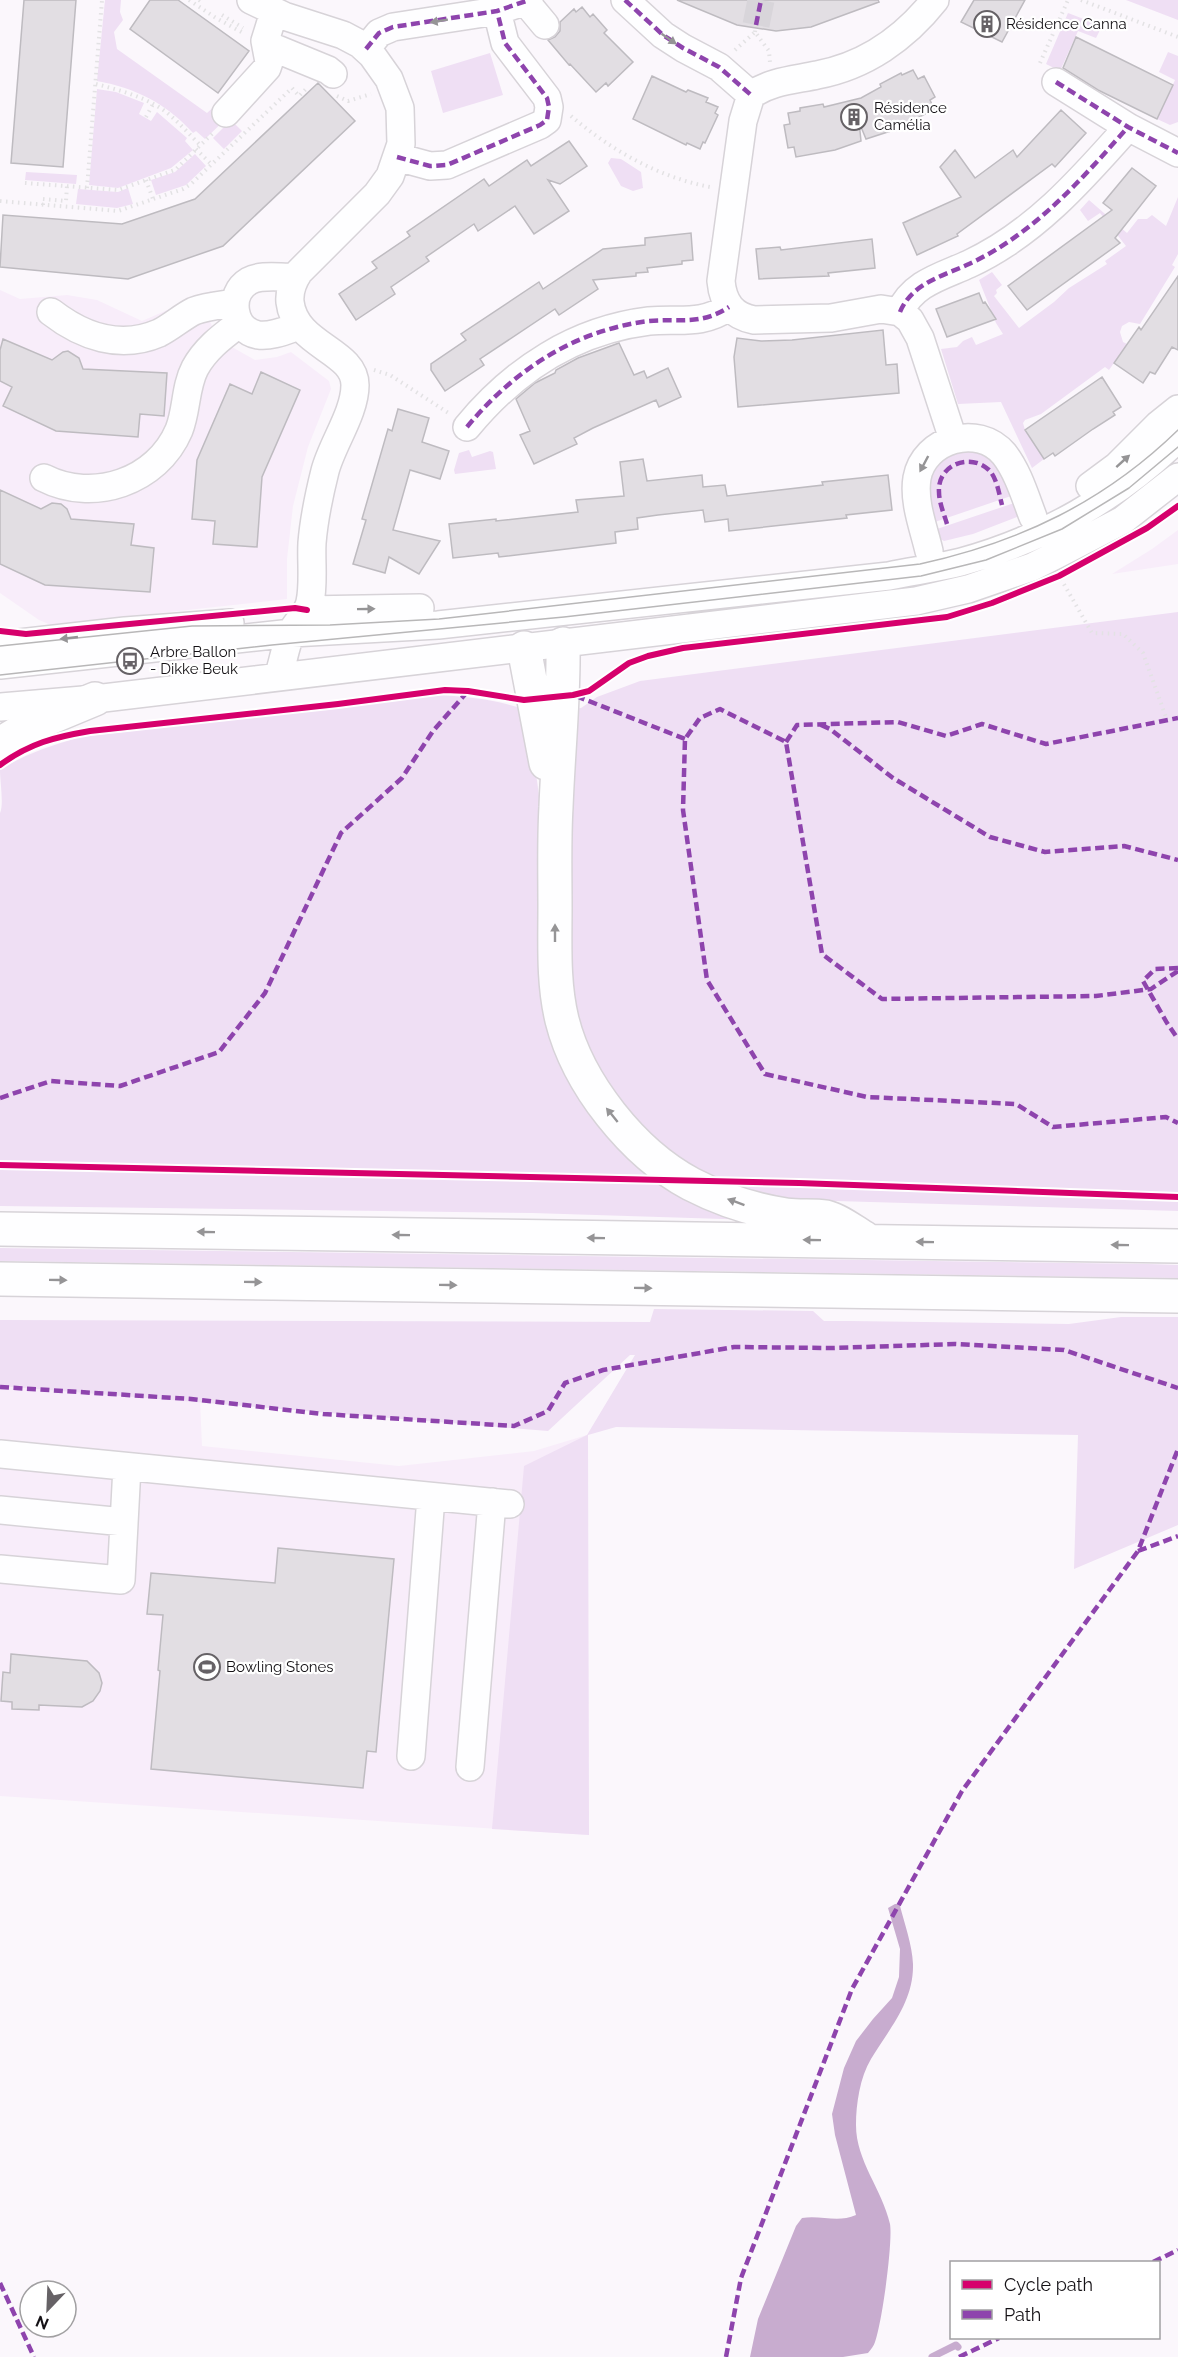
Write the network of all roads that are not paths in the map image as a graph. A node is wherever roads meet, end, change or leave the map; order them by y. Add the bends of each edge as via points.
1 (625, 0) edge
2 (935, 0) edge
3 (527, 1) edge
4 (263, 6) edge
5 (497, 11) junction
6 (545, 25) dead end
7 (254, 34) junction
8 (366, 49) junction
9 (326, 82) road end
10 (1056, 82) road end
11 (751, 95) junction
12 (226, 113) road end
13 (1128, 127) junction
14 (1178, 153) edge
15 (397, 157) junction
16 (295, 278) junction
17 (729, 307) junction
18 (51, 312) dead end
19 (900, 312) junction
20 (237, 313) junction
21 (299, 326) junction
22 (1178, 409) edge
23 (467, 428) road end
24 (1178, 438) edge
25 (952, 439) junction
26 (1178, 477) edge
27 (44, 478) dead end
28 (1033, 517) junction
29 (929, 551) junction
30 (307, 610) junction
31 (563, 611) junction
32 (292, 633) junction
33 (563, 644) junction
34 (0, 645) edge
35 (524, 648) junction
36 (0, 665) edge
37 (278, 677) junction
38 (95, 699) junction
39 (0, 707) edge
40 (0, 744) edge
41 (555, 809) junction
42 (0, 1229) edge
43 (870, 1241) junction
44 (1178, 1246) edge
45 (0, 1279) edge
46 (1178, 1296) edge
47 (0, 1454) edge
48 (127, 1467) junction
49 (431, 1497) junction
50 (0, 1510) edge
51 (124, 1522) junction
52 (0, 1569) edge
53 (411, 1756) dead end
54 (470, 1767) dead end

1 -> 11 street via 663,35 733,76
2 - 11 street via 918,21 865,59 834,71 773,84
3 - 5 street
3 - 6 street
4 - 7 street
4 - 8 street via 344,35
5 -> 8 street via 393,27 379,33
5 - 15 street via 505,43 544,93 547,120 447,165 430,166
7 - 9 street via 272,47 325,68
7 - 12 street via 268,62 267,68
8 - 15 street via 397,95 402,132
10 - 13 street
11 - 17 street via 743,121 721,281
13 - 14 street
13 - 19 street via 1080,182 1052,207 978,259 920,286
15 - 16 street via 384,186
16 - 20 street via 250,280 237,294
16 - 21 street via 290,296 293,317
17 - 19 street via 744,318 765,320 831,318 881,309
17 - 23 street via 692,321 651,321 615,327 564,346 520,374
18 - 20 street via 77,330 122,341 160,332 196,310
19 - 25 street via 910,320 920,338
20 - 21 street via 245,329 260,335
20 - 27 street via 201,359 190,382 178,430 152,464 129,479 96,490 67,488
21 - 30 street via 342,360 355,381 351,405 326,467 316,508 311,600
28 -> 22 street via 1101,478
24 - 31 street via 1137,475 1078,514 1018,543 960,562 889,576
25 - 28 street via 979,439 1002,453 1016,473
25 -> 29 street via 930,453 917,477
26 - 33 street via 1123,520 1032,567 968,589 881,606
28 - 29 street
30 -> 29 street via 421,608
30 - 32 street
31 - 32 street via 438,625
31 - 33 street
32 -> 34 street via 277,623 221,623
32 - 36 street
32 - 37 street
33 - 35 street
33 - 41 main road
35 - 37 street
35 - 41 main road
37 - 38 street
38 - 39 street
38 - 40 main road via 30,726
43 -> 41 main road via 828,1217 786,1215 748,1206 691,1183 652,1157 603,1104 578,1064 558,999
43 -> 42 main road
44 -> 43 main road
45 -> 46 main road
47 - 48 street
48 - 49 street
48 - 51 street
49 - 53 street
49 - 54 street via 501,1503
50 - 51 street
51 - 52 street via 121,1580

